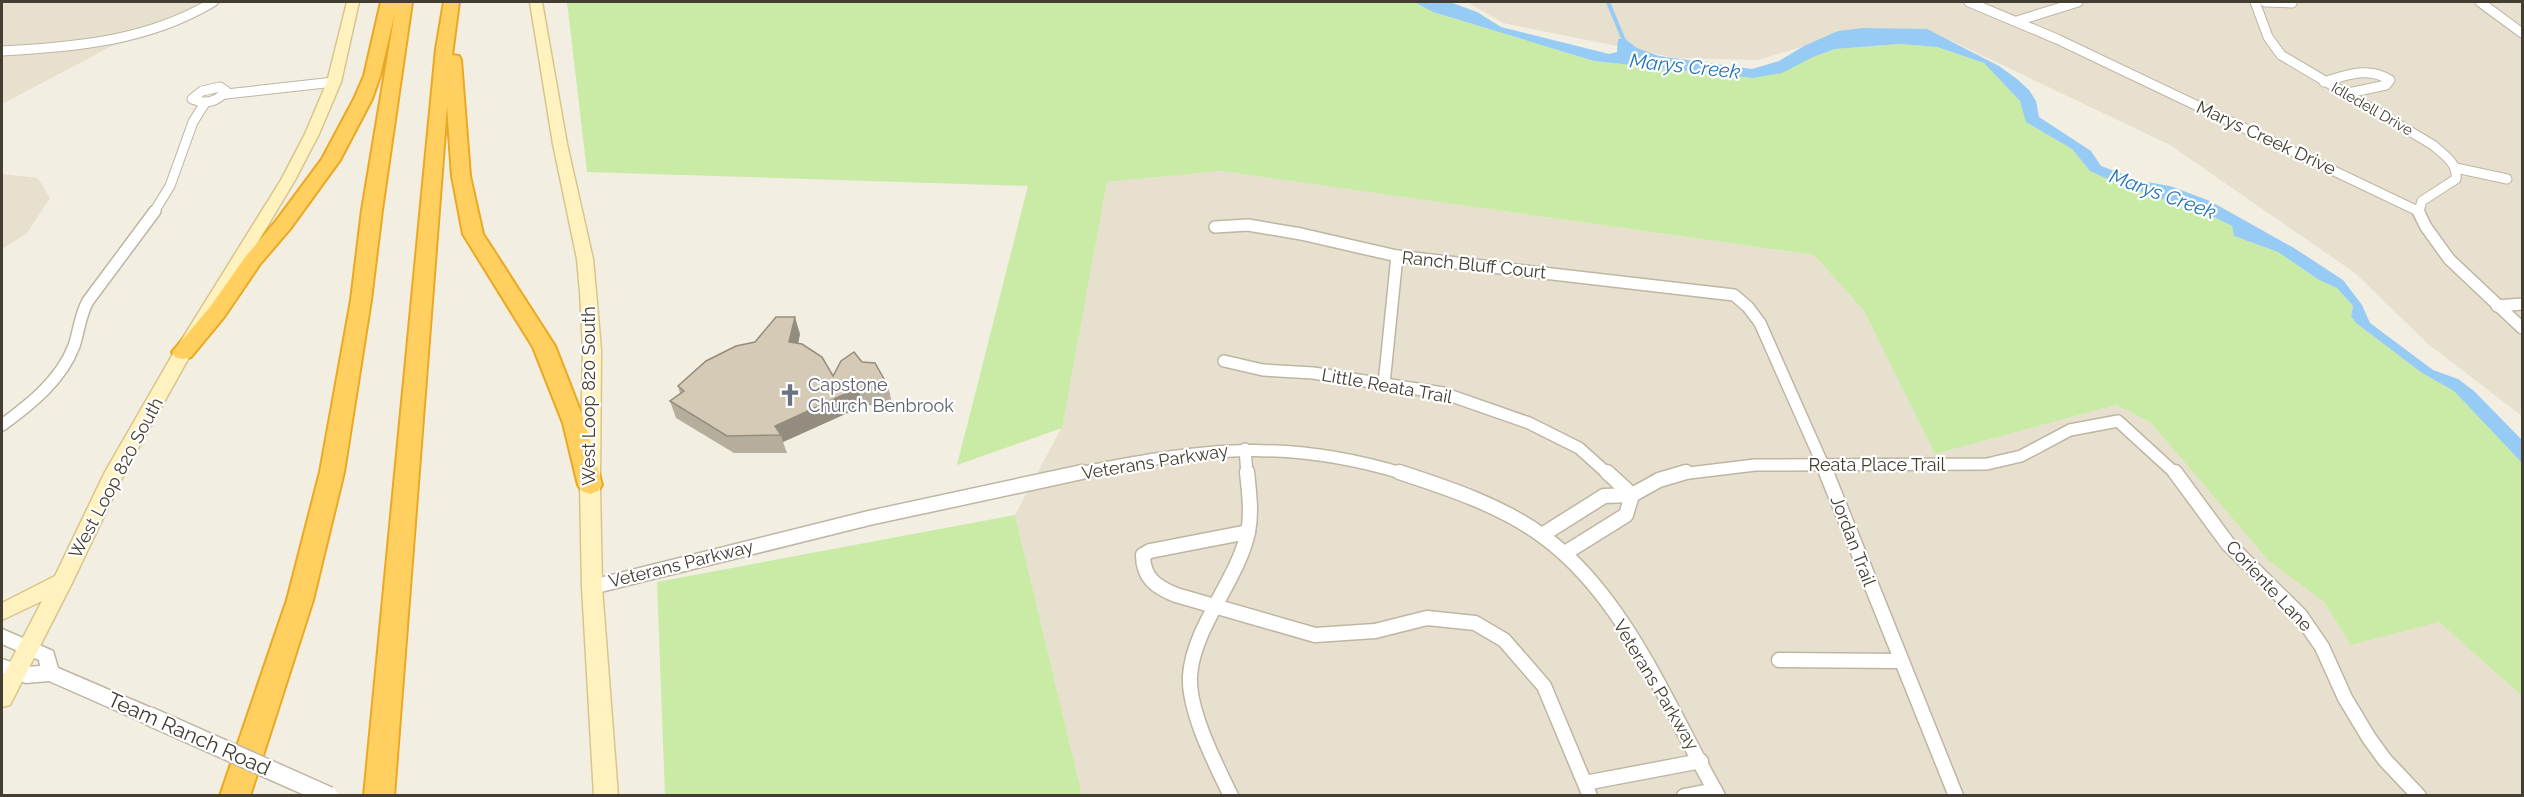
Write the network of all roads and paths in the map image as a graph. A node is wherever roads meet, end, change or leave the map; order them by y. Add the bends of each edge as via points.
1 (213, 2) edge
2 (352, 2) edge
3 (389, 2) edge
4 (404, 2) edge
5 (451, 2) edge
6 (536, 2) edge
7 (1969, 2) edge
8 (2078, 2) edge
9 (2255, 2) edge
10 (2265, 2) edge
11 (2480, 2) edge
12 (2292, 3) dead end
13 (2017, 21) junction
14 (2523, 33) edge
15 (444, 49) junction
16 (2, 51) edge
17 (334, 82) junction
18 (2324, 82) junction
19 (226, 94) junction
20 (2344, 94) junction
21 (205, 103) junction
22 (2456, 168) junction
23 (2507, 179) dead end
24 (2419, 211) junction
25 (1215, 227) dead end
26 (1397, 256) junction
27 (1734, 295) joint
28 (2523, 304) edge
29 (2497, 306) junction
30 (2523, 328) edge
31 (183, 352) junction
32 (1224, 361) dead end
33 (1384, 384) junction
34 (2118, 421) joint
35 (2, 425) edge
36 (1245, 449) junction
37 (1823, 465) junction
38 (590, 485) junction
39 (1632, 495) junction
40 (1248, 532) junction
41 (1542, 535) junction
42 (1565, 553) junction
43 (63, 581) junction
44 (592, 587) junction
45 (1215, 608) junction
46 (2, 612) edge
47 (2, 636) edge
48 (29, 648) junction
49 (1779, 660) dead end
50 (1900, 661) junction
51 (9, 668) edge
52 (50, 673) junction
53 (2, 698) edge
54 (1701, 762) junction
55 (1588, 789) edge
56 (1716, 793) edge
57 (235, 795) edge
58 (329, 795) edge
59 (379, 795) edge
60 (606, 795) edge
61 (1231, 795) edge
62 (1684, 795) edge
63 (1956, 795) edge
64 (2419, 795) edge

1 - 16 street via 174,22 124,36 68,46
2 - 17 main road, West Loop 820 South
3 - 31 highway via 372,76 331,160
4 - 57 highway via 332,472 303,589
5 - 15 highway
6 - 38 main road, West Loop 820 South via 560,144 585,259 592,350
7 - 13 street, Marys Creek Drive
8 - 13 street
9 - 18 street, Idledell Drive via 2272,47
10 - 12 street
11 - 14 street
13 - 24 street, Marys Creek Drive
15 - 38 highway via 454,62 461,176 473,234 544,346 574,423
15 - 59 highway
17 - 19 street
17 - 31 main road, West Loop 820 South via 288,180
18 - 20 street, Idledell Drive
18 - 20 street via 2370,71 2390,80
19 - 21 street
19 - 21 street via 216,84 193,96 194,102
20 - 22 street, Idledell Drive via 2412,131 2447,156
21 - 35 street via 195,116 179,168 163,200 87,302 66,362 57,376
22 - 23 street
22 - 24 street via 2456,179 2422,201
24 - 29 street via 2433,239
25 - 26 street, Ranch Bluff Court via 1274,228
26 - 27 street, Ranch Bluff Court
26 - 33 street
27 - 37 street, Jordan Trail via 1760,323
28 - 29 street
29 - 30 street
31 - 43 main road, West Loop 820 South via 115,472
32 - 33 street, Little Reata Trail via 1263,370
33 - 39 street, Little Reata Trail via 1443,393 1529,423 1579,448
34 - 37 street, Reata Place Trail via 2070,430 2020,456 1988,464
34 - 64 street, Coriente Lane via 2178,476 2228,544 2300,615 2322,646 2364,731
36 - 40 street via 1250,501
36 - 41 street, Veterans Parkway via 1307,452 1413,475 1524,522
36 - 44 street, Veterans Parkway via 1192,453 953,498
37 - 39 street, Reata Place Trail via 1705,468 1670,476
37 - 50 street, Jordan Trail
38 - 44 main road, West Loop 820 South
39 - 41 street, Reata Place Trail via 1604,496
39 - 42 street via 1626,515
40 - 45 street
40 - 45 street via 1143,555 1145,573 1156,587
41 - 42 street, Veterans Parkway
42 - 54 street, Veterans Parkway via 1636,644
43 - 46 main road
43 - 48 main road, West Loop 820 South
44 - 60 main road, West Loop 820 South
45 - 55 street via 1315,635 1375,631 1427,618 1475,623 1504,640 1544,686
45 - 61 street via 1196,650 1190,676 1209,751
47 - 48 street
48 - 51 main road, West Loop 820 South
48 - 52 street via 47,656
49 - 50 street
50 - 63 street, Jordan Trail
51 - 52 street, Team Ranch Road via 26,675
51 - 53 main road, West Loop 820 South
52 - 58 street, Team Ranch Road, bridge
54 - 55 street
54 - 56 street, Veterans Parkway
56 - 62 street

